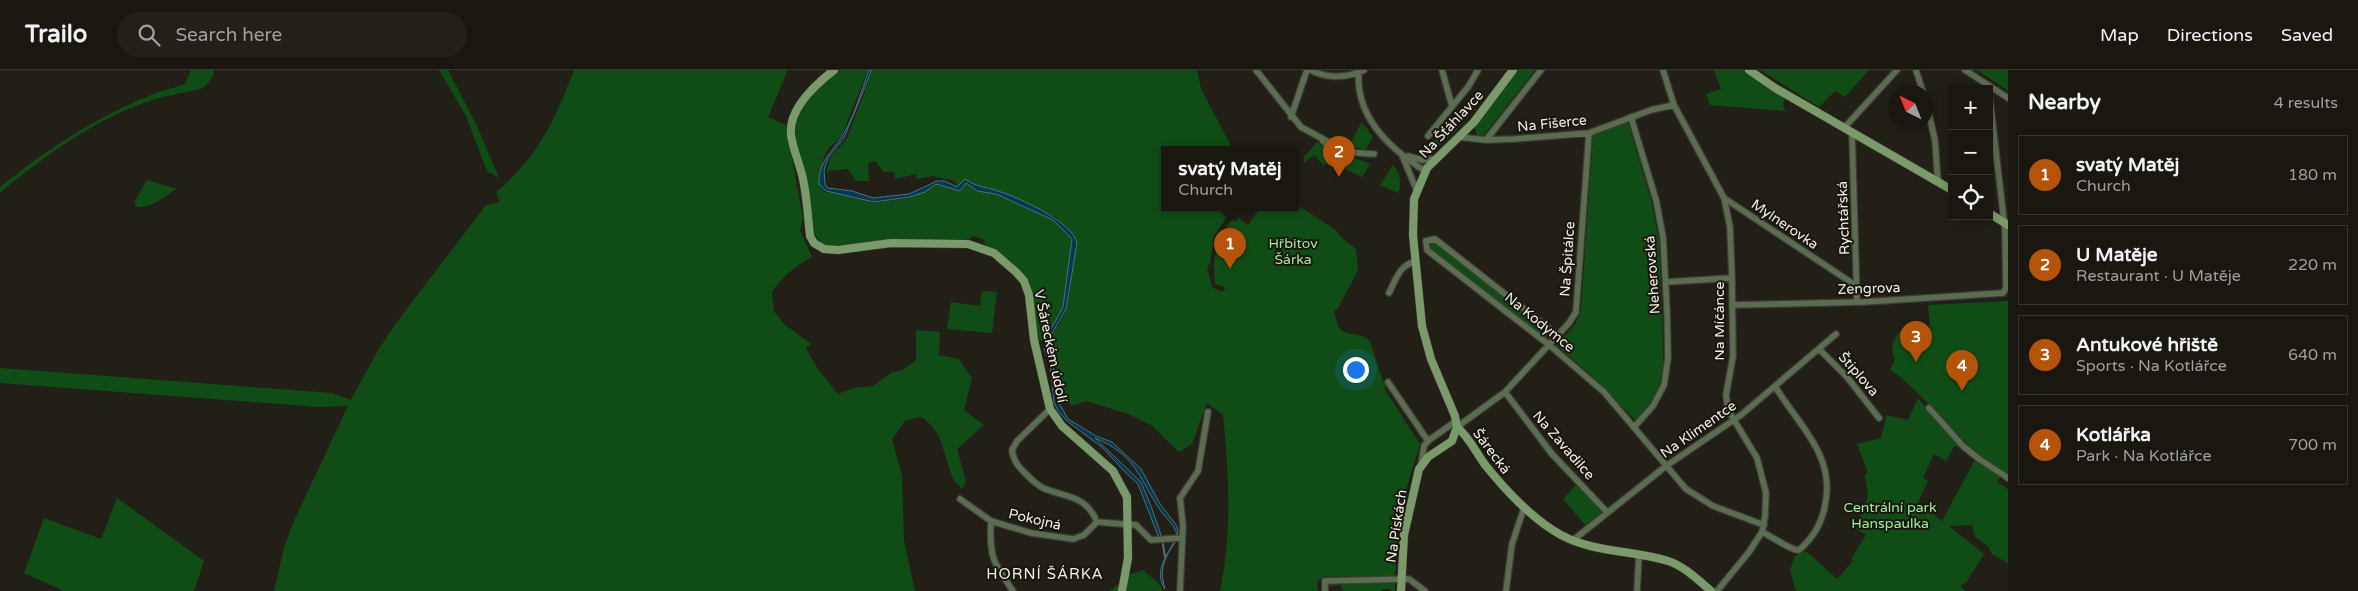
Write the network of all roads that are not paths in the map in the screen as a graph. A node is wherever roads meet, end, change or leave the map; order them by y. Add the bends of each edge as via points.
1 (834, 70) edge
2 (1256, 70) edge
3 (1309, 70) edge
4 (1442, 70) edge
5 (1513, 70) edge
6 (1542, 70) edge
7 (1663, 70) edge
8 (1749, 70) edge
9 (1897, 70) edge
10 (1916, 70) edge
11 (1965, 70) edge
12 (1361, 71) edge
13 (1478, 71) edge
14 (1921, 85) edge
15 (1984, 85) edge
16 (1993, 91) edge
17 (2008, 98) edge
18 (1674, 105) junction
19 (1452, 106) junction
20 (1291, 117) junction
21 (1631, 117) junction
22 (1993, 119) edge
23 (1844, 128) junction
24 (1933, 130) edge
25 (1590, 132) junction
26 (1852, 133) junction
27 (1428, 136) dead end
28 (1459, 137) junction
29 (1486, 140) junction
30 (1400, 151) junction
31 (1374, 154) dead end
32 (1436, 159) junction
33 (1425, 171) junction
34 (1938, 182) junction
35 (1948, 188) edge
36 (1417, 191) junction
37 (1724, 198) junction
38 (1993, 216) edge
39 (2006, 224) edge
40 (1415, 262) junction
41 (1732, 278) junction
42 (1666, 282) junction
43 (1858, 286) junction
44 (1389, 293) dead end
45 (1857, 302) junction
46 (1732, 305) junction
47 (1836, 334) dead end
48 (1557, 335) junction
49 (1548, 344) junction
50 (1819, 349) junction
51 (1388, 382) dead end
52 (1775, 386) junction
53 (1505, 392) junction
54 (1929, 408) dead end
55 (1050, 409) junction
56 (1208, 412) dead end
57 (1879, 418) dead end
58 (1733, 421) junction
59 (1456, 424) junction
60 (1635, 426) junction
61 (1428, 441) junction
62 (1421, 465) junction
63 (1666, 466) junction
64 (2008, 478) edge
65 (960, 498) dead end
66 (1524, 508) junction
67 (1607, 512) junction
68 (991, 521) junction
69 (1097, 522) junction
70 (1128, 525) junction
71 (1764, 525) junction
72 (1762, 532) junction
73 (1178, 538) junction
74 (1572, 541) junction
75 (1638, 556) junction
76 (1401, 579) junction
77 (1013, 591) edge
78 (1122, 591) edge
79 (1180, 591) edge
80 (1325, 591) edge
81 (1401, 591) edge
82 (1426, 591) edge
83 (1506, 591) edge
84 (1638, 591) edge
85 (1711, 591) edge
86 (1717, 591) edge

1 - 55 street, V Šáreckém údolí via 811,91 792,122 791,135 804,181 810,236 814,243 824,249 838,250 968,244 994,253 1024,281
2 - 20 street
3 - 12 street via 1334,76
3 - 20 street
4 - 19 street
5 - 28 street, Na Šťáhlavce via 1484,110
6 - 29 street
7 - 18 street, Na Míčánce
8 - 23 street
9 - 23 street
10 - 14 street
11 - 15 street
12 - 30 street via 1360,88 1369,119 1383,138
13 - 19 street
16 - 17 street
18 - 21 street, Na Fišerce
18 - 37 street, Na Míčánce
19 - 27 street
20 - 31 street via 1340,158 1345,152
21 - 25 street, Na Fišerce
21 - 42 street, Neherovská via 1656,200
22 - 39 street
23 - 26 street
24 - 34 street
25 - 29 street, Na Fišerce
25 - 48 street, Na Špitálce via 1576,312
26 - 34 street
26 - 43 street, Rychtářská
28 - 29 street, Na Fišerce
28 - 32 street, Na Šťáhlavce
30 - 32 street via 1417,159
30 - 33 street
30 - 36 street
32 - 33 street, Na Šťáhlavce
33 - 36 street, Šárecká
34 - 35 street
36 - 40 street, Šárecká via 1413,222
37 - 41 street, Na Míčánce via 1730,227
37 - 43 street, Mylnerovka
38 - 39 street
39 - 45 street, Zengrova via 2006,284 2005,291 2000,294
40 - 44 street via 1403,267
40 - 59 street, Šárecká via 1426,342
41 - 42 street
41 - 46 street, Na Míčánce
42 - 60 street, Neherovská via 1668,358 1664,385 1653,406
43 - 45 street, Rychtářská
45 - 46 street, Zengrova
46 - 58 street, Na Míčánce via 1733,356 1726,395
47 - 50 street, Na Klimentce
48 - 49 street, Na Špitálce
48 - 49 street, Na Kodymce via 1435,239 1426,241 1427,250
49 - 53 street, Na Špitálce
49 - 60 street, Na Kodymce via 1604,392
50 - 52 street, Na Klimentce
50 - 57 street, Štiplova via 1847,377
51 - 61 street
52 - 58 street, Na Klimentce
52 - 72 street via 1822,458 1828,475 1828,493 1823,518 1799,550 1790,550 1778,539
53 - 59 street, Na Špitálce
53 - 67 street, Na Zavadilce via 1552,454
54 - 64 street via 1963,446
55 - 69 street via 1017,441 1012,456 1043,488 1080,500 1089,507
55 - 70 street, V Šáreckém údolí via 1062,426 1114,471 1127,497
56 - 73 street via 1198,471 1180,498 1183,526
58 - 63 street, Na Klimentce
58 - 71 street, Na Míčánce via 1752,450 1763,475
59 - 61 street
59 - 62 street via 1452,441
59 - 66 street, Šárecká via 1485,465
60 - 63 street, Na Kodymce
61 - 62 street, Na Pískách
62 - 76 street, Na Pískách via 1404,535
63 - 67 street, Na Klimentce
63 - 71 street, Na Kodymce via 1686,489 1699,498
65 - 68 street, Pokojná
66 - 74 street, Šárecká
66 - 83 street via 1512,544
67 - 74 street, Na Klimentce
68 - 69 street, Pokojná via 1031,533 1073,539 1084,536
68 - 77 street, Pokojná via 989,548 996,566
69 - 70 street
70 - 73 street via 1136,525 1151,540
70 - 78 street, V Šáreckém údolí via 1128,558
71 - 72 street, Na Míčánce
72 - 86 street, Na Míčánce
73 - 79 street
74 - 75 street, Šárecká
75 - 84 street
75 - 85 street, Šárecká via 1678,565
76 - 80 street via 1325,581
76 - 81 street, Na Pískách
76 - 82 street via 1409,579

